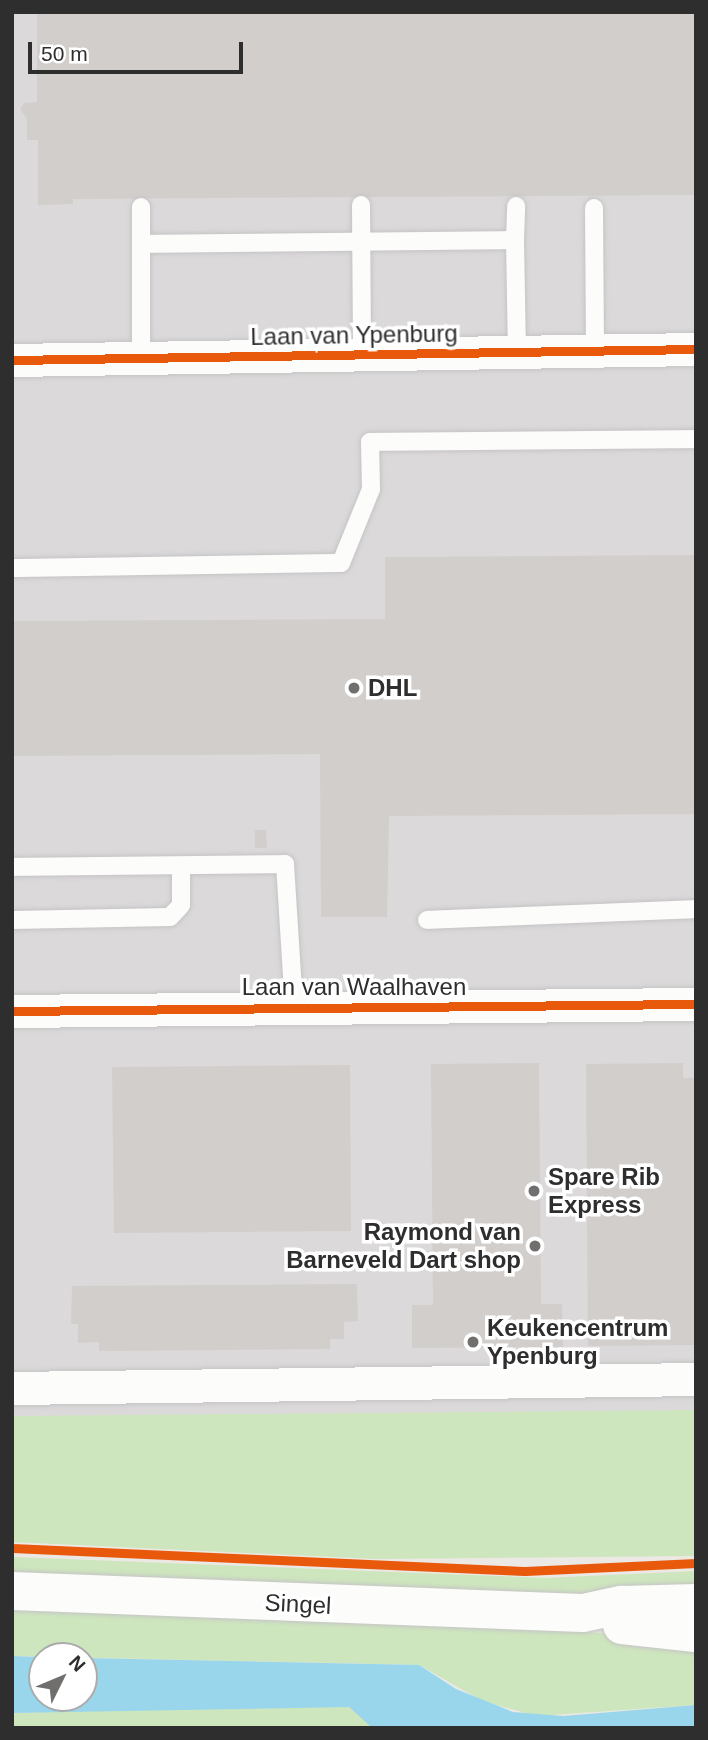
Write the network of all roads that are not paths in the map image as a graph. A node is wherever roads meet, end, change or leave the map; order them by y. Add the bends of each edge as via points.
1 (361, 205) dead end
2 (516, 206) dead end
3 (141, 207) dead end
4 (594, 208) dead end
5 (516, 240) junction
6 (361, 242) junction
7 (141, 244) junction
8 (696, 349) edge
9 (517, 351) junction
10 (594, 351) junction
11 (362, 355) junction
12 (141, 359) junction
13 (12, 360) edge
14 (696, 439) edge
15 (12, 568) edge
16 (12, 867) edge
17 (181, 867) junction
18 (696, 909) edge
19 (12, 920) edge
20 (427, 920) dead end
21 (696, 1004) edge
22 (294, 1006) junction
23 (12, 1011) edge
24 (696, 1379) edge
25 (12, 1388) edge
26 (12, 1591) edge
27 (696, 1603) edge
28 (583, 1614) junction
29 (696, 1633) edge

1 - 6 lane
2 - 5 lane
3 - 7 lane
4 - 10 lane
5 - 6 lane
5 - 9 lane
6 - 7 lane
6 - 11 lane
7 - 12 lane
8 - 10 street, Laan van Ypenburg
9 - 10 street, Laan van Ypenburg
9 - 11 street, Laan van Ypenburg
11 - 12 street, Laan van Ypenburg
12 - 13 street, Laan van Ypenburg
14 - 15 lane via 370,442 371,489 341,564
16 - 17 lane
17 - 19 lane via 181,905 170,918
17 - 22 lane via 285,864
18 - 20 lane
21 - 22 street, Laan van Waalhaven
22 - 23 street, Laan van Waalhaven
24 - 25 street
26 - 28 main road, Singel
27 - 28 main road, Singel via 622,1605
28 - 29 main road, Singel via 620,1625

